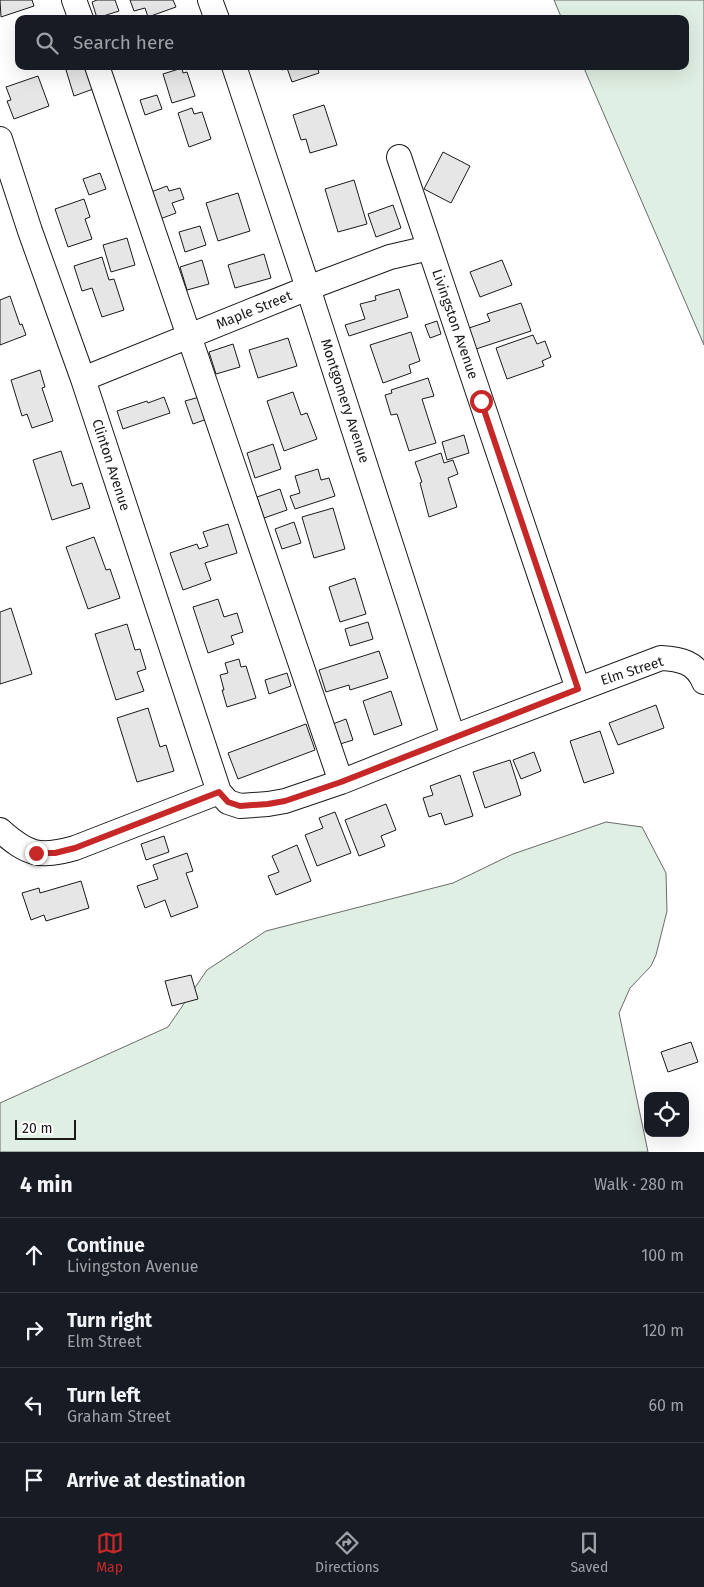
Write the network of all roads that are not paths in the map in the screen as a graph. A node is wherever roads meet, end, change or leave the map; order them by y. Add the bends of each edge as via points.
1 (74, 0) edge
2 (210, 0) edge
3 (80, 15) edge
4 (216, 15) edge
5 (98, 70) edge
6 (235, 70) edge
7 (0, 139) edge
8 (399, 157) dead end
9 (428, 248) junction
10 (308, 288) junction
11 (188, 337) junction
12 (83, 379) junction
13 (704, 682) edge
14 (578, 689) junction
15 (454, 737) junction
16 (341, 782) junction
17 (219, 792) junction
18 (0, 830) edge

1 - 3 street
2 - 4 street
5 - 11 street
6 - 10 street, Montgomery Avenue
7 - 12 street, Clinton Avenue
8 - 9 street, Livingston Avenue
9 - 10 street, Maple Street via 390,257
9 - 14 street, Livingston Avenue
10 - 11 street, Maple Street
10 - 15 street, Montgomery Avenue
11 - 12 street, Maple Street
11 - 16 street
12 - 17 street, Clinton Avenue
13 - 14 street, Elm Street via 693,666 678,659 661,658
14 - 15 street, Elm Street
15 - 16 street, Elm Street
16 - 17 street, Elm Street via 285,801 249,806 234,805
17 - 18 street via 55,853 36,853 23,848

